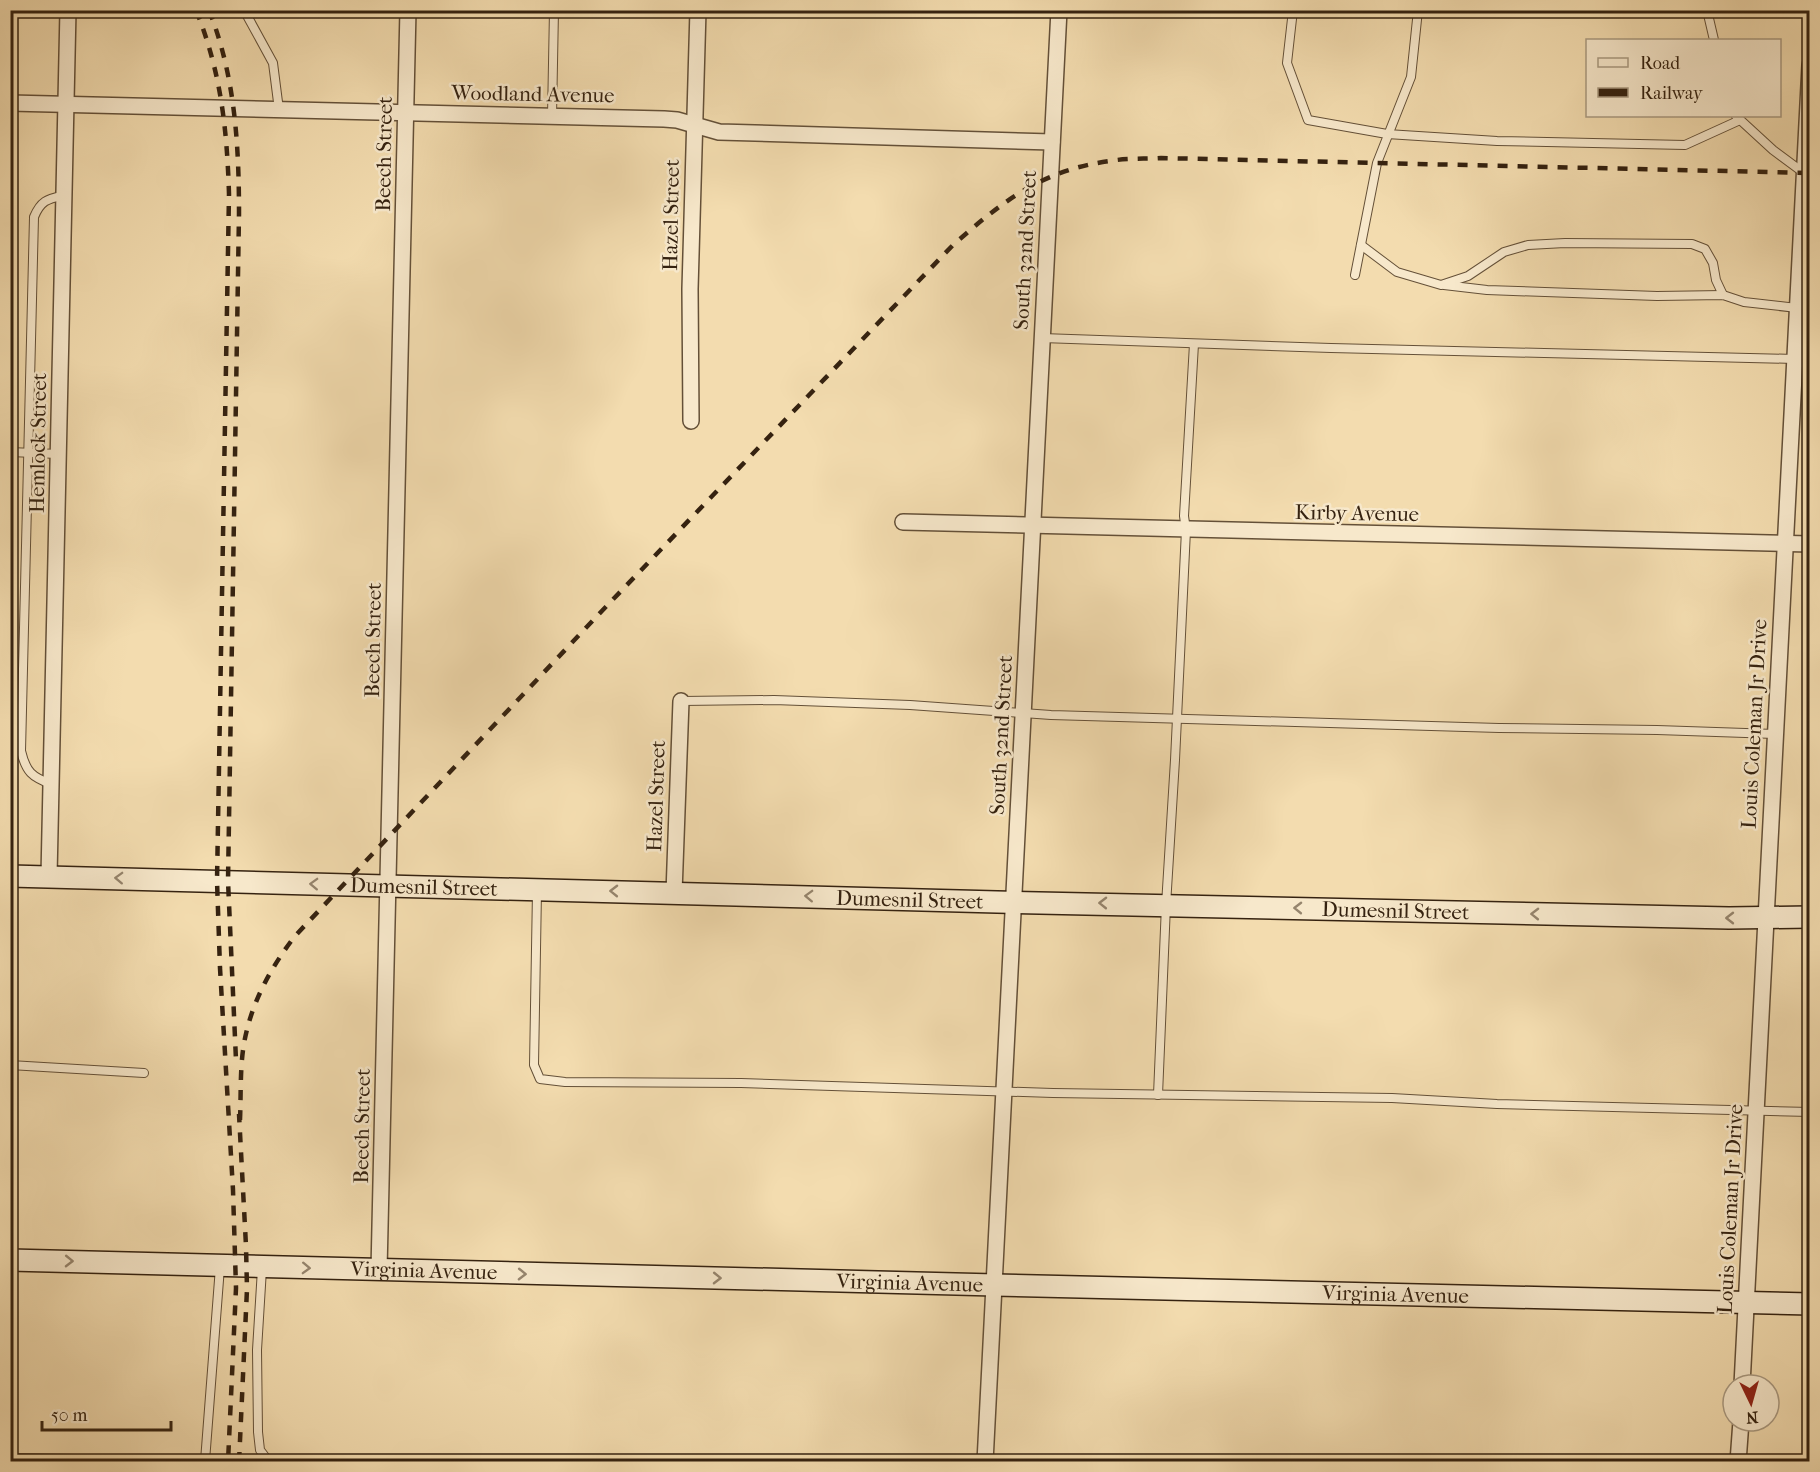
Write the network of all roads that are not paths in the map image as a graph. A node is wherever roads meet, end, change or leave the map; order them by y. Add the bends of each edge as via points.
1 (68, 10) edge
2 (244, 10) edge
3 (408, 10) edge
4 (554, 10) edge
5 (698, 10) edge
6 (1059, 10) edge
7 (1293, 10) edge
8 (1418, 10) edge
9 (1707, 10) edge
10 (1714, 39) edge
11 (1809, 65) edge
12 (10, 103) edge
13 (66, 104) junction
14 (279, 110) junction
15 (406, 112) junction
16 (552, 116) junction
17 (1738, 118) edge
18 (694, 125) junction
19 (1388, 134) junction
20 (1052, 142) junction
21 (1804, 173) junction
22 (64, 195) junction
23 (1361, 245) junction
24 (1355, 275) dead end
25 (1441, 285) junction
26 (1724, 295) junction
27 (1797, 308) junction
28 (1042, 338) junction
29 (1194, 344) junction
30 (1794, 359) junction
31 (691, 421) dead end
32 (10, 452) edge
33 (29, 453) junction
34 (58, 454) junction
35 (903, 522) dead end
36 (1033, 526) junction
37 (1186, 530) junction
38 (1786, 544) junction
39 (1809, 544) edge
40 (681, 701) joint
41 (1023, 712) junction
42 (1176, 719) junction
43 (1775, 734) junction
44 (51, 784) junction
45 (10, 876) edge
46 (49, 876) junction
47 (388, 886) junction
48 (537, 889) junction
49 (674, 892) junction
50 (1014, 901) junction
51 (1166, 905) junction
52 (1809, 917) edge
53 (1766, 918) junction
54 (10, 1065) edge
55 (144, 1073) dead end
56 (1005, 1090) junction
57 (1158, 1095) junction
58 (1756, 1111) junction
59 (1809, 1112) edge
60 (10, 1260) edge
61 (220, 1265) junction
62 (263, 1266) junction
63 (379, 1270) junction
64 (995, 1285) junction
65 (1747, 1302) junction
66 (1809, 1304) edge
67 (1743, 1373) edge
68 (1739, 1433) edge
69 (10, 1458) edge
70 (269, 1461) edge
71 (985, 1461) edge
72 (1738, 1461) edge

1 - 13 street, Hemlock Street
2 - 14 lane via 273,63
3 - 15 street, Beech Street
4 - 16 lane
5 - 18 street, Hazel Street
6 - 20 street, South 32nd Street
7 - 19 lane via 1287,63 1308,120
8 - 19 lane via 1411,77
9 - 10 lane
11 - 21 street, Louis Coleman Jr Drive
12 - 13 street, Woodland Avenue
13 - 14 street, Woodland Avenue
13 - 22 street, Hemlock Street
14 - 15 street, Woodland Avenue
15 - 16 street, Woodland Avenue
15 - 47 street, Beech Street
16 - 18 street, Woodland Avenue via 664,119
17 - 19 lane via 1684,145
17 - 21 lane
18 - 20 street, Woodland Avenue via 719,132
18 - 31 street, Hazel Street
19 - 23 lane via 1377,163
20 - 28 street, South 32nd Street
21 - 27 street, Louis Coleman Jr Drive
22 - 33 lane via 47,199 34,217
22 - 34 street, Hemlock Street
23 - 24 lane
23 - 25 lane via 1397,272
25 - 26 lane via 1487,290
25 - 26 lane via 1468,276 1504,252 1528,245 1692,243 1705,249 1713,262
26 - 27 lane via 1744,302
27 - 30 street, Louis Coleman Jr Drive
28 - 29 lane
28 - 36 street, South 32nd Street
29 - 30 lane
29 - 37 lane
30 - 38 street, Louis Coleman Jr Drive
32 - 33 lane
33 - 34 lane
33 - 44 lane via 21,751 32,775
34 - 44 street, Hemlock Street
35 - 36 street, Kirby Avenue
36 - 37 street, Kirby Avenue
36 - 41 street, South 32nd Street
37 - 38 street, Kirby Avenue
37 - 42 lane
38 - 39 street, Kirby Avenue
38 - 43 street, Louis Coleman Jr Drive
40 - 41 lane via 774,700
40 - 49 street, Hazel Street
41 - 42 lane
41 - 50 street, South 32nd Street
42 - 43 lane
42 - 51 lane
43 - 53 street, Louis Coleman Jr Drive
44 - 46 street, Hemlock Street
45 - 46 main road, Dumesnil Street
47 -> 46 main road, Dumesnil Street
47 - 48 main road, Dumesnil Street
47 - 63 street, Beech Street
49 -> 48 main road, Dumesnil Street
48 - 56 lane via 534,1065 540,1079
50 -> 49 main road, Dumesnil Street
51 -> 50 main road, Dumesnil Street
50 - 56 street, South 32nd Street
53 -> 51 main road, Dumesnil Street
51 - 57 lane
52 - 53 main road, Dumesnil Street
53 - 58 street, Louis Coleman Jr Drive
54 - 55 lane
56 - 57 lane
56 - 64 street, South 32nd Street
57 - 58 lane via 1392,1098
58 - 59 lane
58 - 65 street, Louis Coleman Jr Drive
60 -> 61 main road, Virginia Avenue
61 - 62 main road, Virginia Avenue
61 - 69 lane via 205,1461
62 -> 63 main road, Virginia Avenue
62 - 70 lane via 257,1350 258,1432 260,1450
63 -> 64 main road, Virginia Avenue
64 - 65 main road, Virginia Avenue
64 - 71 street, South 32nd Street
65 - 66 main road, Virginia Avenue
65 - 67 street, Louis Coleman Jr Drive
68 - 72 street

